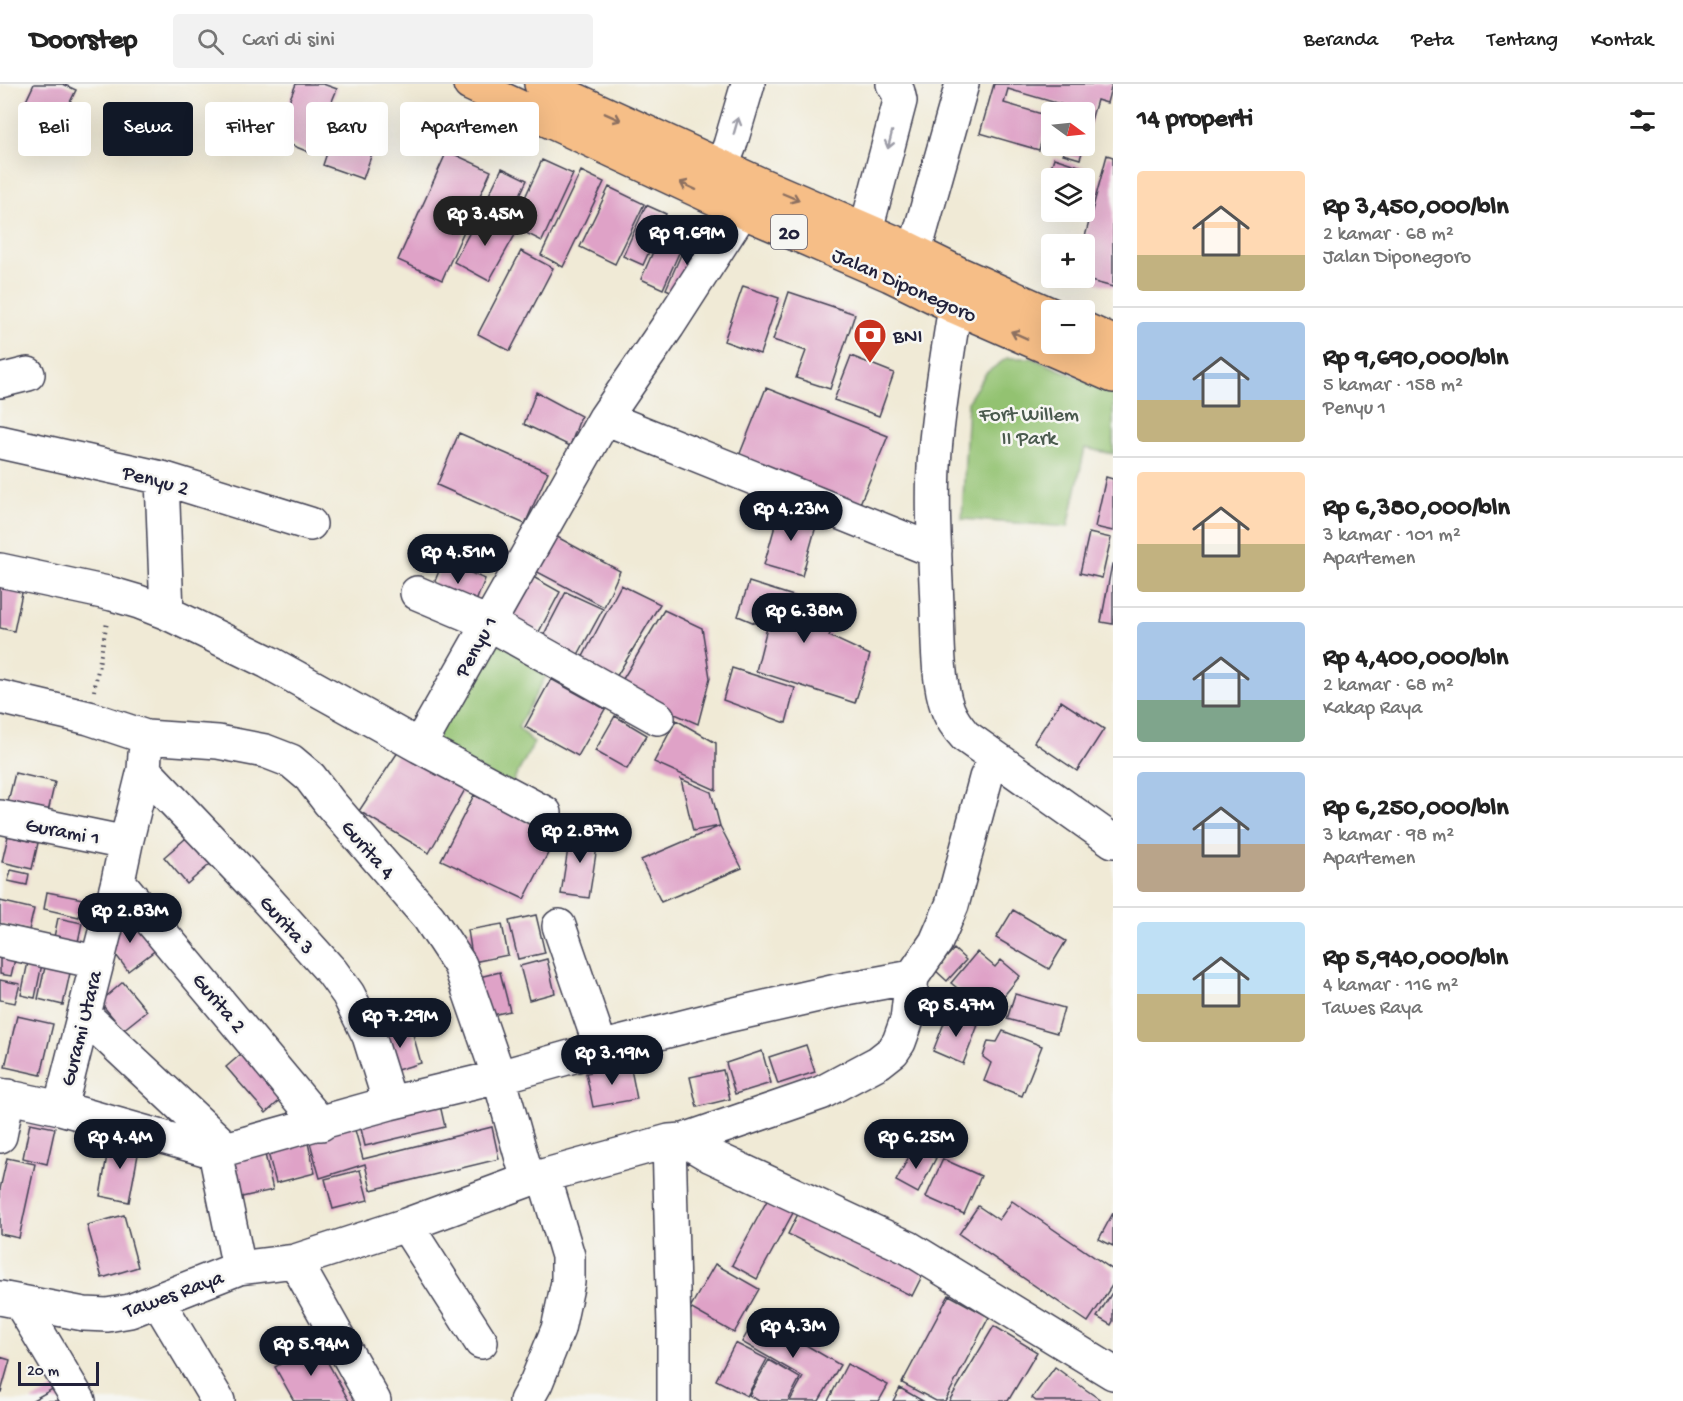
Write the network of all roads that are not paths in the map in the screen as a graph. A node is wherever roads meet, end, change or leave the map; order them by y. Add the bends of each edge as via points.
1 (470, 84) edge
2 (541, 84) edge
3 (748, 84) edge
4 (892, 84) edge
5 (962, 84) edge
6 (722, 166) junction
7 (760, 184) junction
8 (742, 211) junction
9 (866, 230) junction
10 (915, 251) junction
11 (960, 274) junction
12 (900, 281) junction
13 (955, 307) junction
14 (1041, 310) edge
15 (1095, 334) edge
16 (1113, 342) edge
17 (1113, 376) edge
18 (605, 418) junction
19 (0, 442) edge
20 (162, 478) junction
21 (310, 524) dead end
22 (935, 551) junction
23 (0, 570) edge
24 (417, 593) dead end
25 (167, 613) junction
26 (488, 623) junction
27 (0, 697) edge
28 (658, 718) dead end
29 (146, 737) junction
30 (419, 746) junction
31 (995, 758) junction
32 (144, 771) junction
33 (545, 813) dead end
34 (0, 817) edge
35 (1113, 841) edge
36 (126, 843) junction
37 (118, 881) junction
38 (559, 926) dead end
39 (0, 941) edge
40 (96, 962) junction
41 (912, 977) junction
42 (84, 1016) junction
43 (601, 1048) junction
44 (499, 1077) junction
45 (4, 1095) edge
46 (390, 1103) junction
47 (60, 1108) junction
48 (321, 1124) junction
49 (0, 1136) edge
50 (676, 1140) junction
51 (221, 1150) junction
52 (536, 1178) junction
53 (406, 1225) junction
54 (295, 1261) junction
55 (239, 1268) junction
56 (10, 1300) edge
57 (158, 1300) junction
58 (481, 1342) dead end
59 (1113, 1373) edge
60 (79, 1401) edge
61 (218, 1401) edge
62 (374, 1401) edge
63 (526, 1401) edge
64 (674, 1401) edge

8 -> 1 highway, Jalan Diponegoro / 20
2 -> 6 highway, Jalan Diponegoro / 20
6 -> 3 street
4 -> 9 street via 900,101
5 - 10 street
6 - 7 highway, Jalan Diponegoro / 20
7 - 8 street, Penyu 1
7 -> 9 highway, Jalan Diponegoro / 20
8 - 12 highway, Jalan Diponegoro / 20
8 - 18 street, Penyu 1
9 - 10 highway, Jalan Diponegoro / 20
10 - 11 highway, Jalan Diponegoro / 20
10 - 12 street
11 - 13 street
11 - 14 highway, Jalan Diponegoro / 20
12 - 13 highway, Jalan Diponegoro / 20
17 -> 13 highway, Jalan Diponegoro / 20
13 - 22 street via 935,452
15 - 16 highway
18 - 22 street
18 - 26 street, Penyu 1
19 - 20 street, Penyu 2
20 - 21 street, Penyu 2
20 - 25 street
22 - 31 street via 942,688 948,710 965,736
23 - 25 street via 112,594
24 - 26 street
25 - 30 street via 268,662
26 - 28 street
26 - 30 street, Penyu 1
27 - 29 street, Gurita 4 via 89,718
29 - 32 street, Gurami Utara
29 - 44 street, Gurita 4 via 218,742 265,751 291,761 310,777 429,918 460,965
30 - 33 street
31 - 35 street
31 - 41 street via 986,778 952,905 936,942
32 - 36 street, Gurami Utara
32 - 46 street, Gurita 3 via 332,972 369,1036
34 - 36 street, Gurami 1
36 - 37 street, Gurami Utara
37 - 40 street, Gurami Utara
37 - 48 street, Gurita 2
38 - 43 street
39 - 40 street
40 - 42 street, Gurami Utara
41 - 43 street via 737,1013
41 - 50 street, Tawes Raya via 904,1031 887,1057 821,1093
42 - 47 street, Gurami Utara
42 - 51 street
43 - 44 street
44 - 46 street
44 - 52 street, Gurita 4
45 - 47 street
45 - 49 street
46 - 48 street
47 - 51 street
48 - 51 street
50 - 52 street, Tawes Raya
50 - 59 street via 909,1248
50 - 64 street
51 - 55 street
52 - 53 street, Tawes Raya
52 - 63 street, Gurita 4 via 568,1256 568,1282 558,1329
53 - 54 street, Tawes Raya
53 - 58 street
54 - 55 street, Tawes Raya
54 - 62 street
55 - 57 street, Tawes Raya
56 - 57 street, Tawes Raya via 107,1315
56 - 60 street
57 - 61 street

